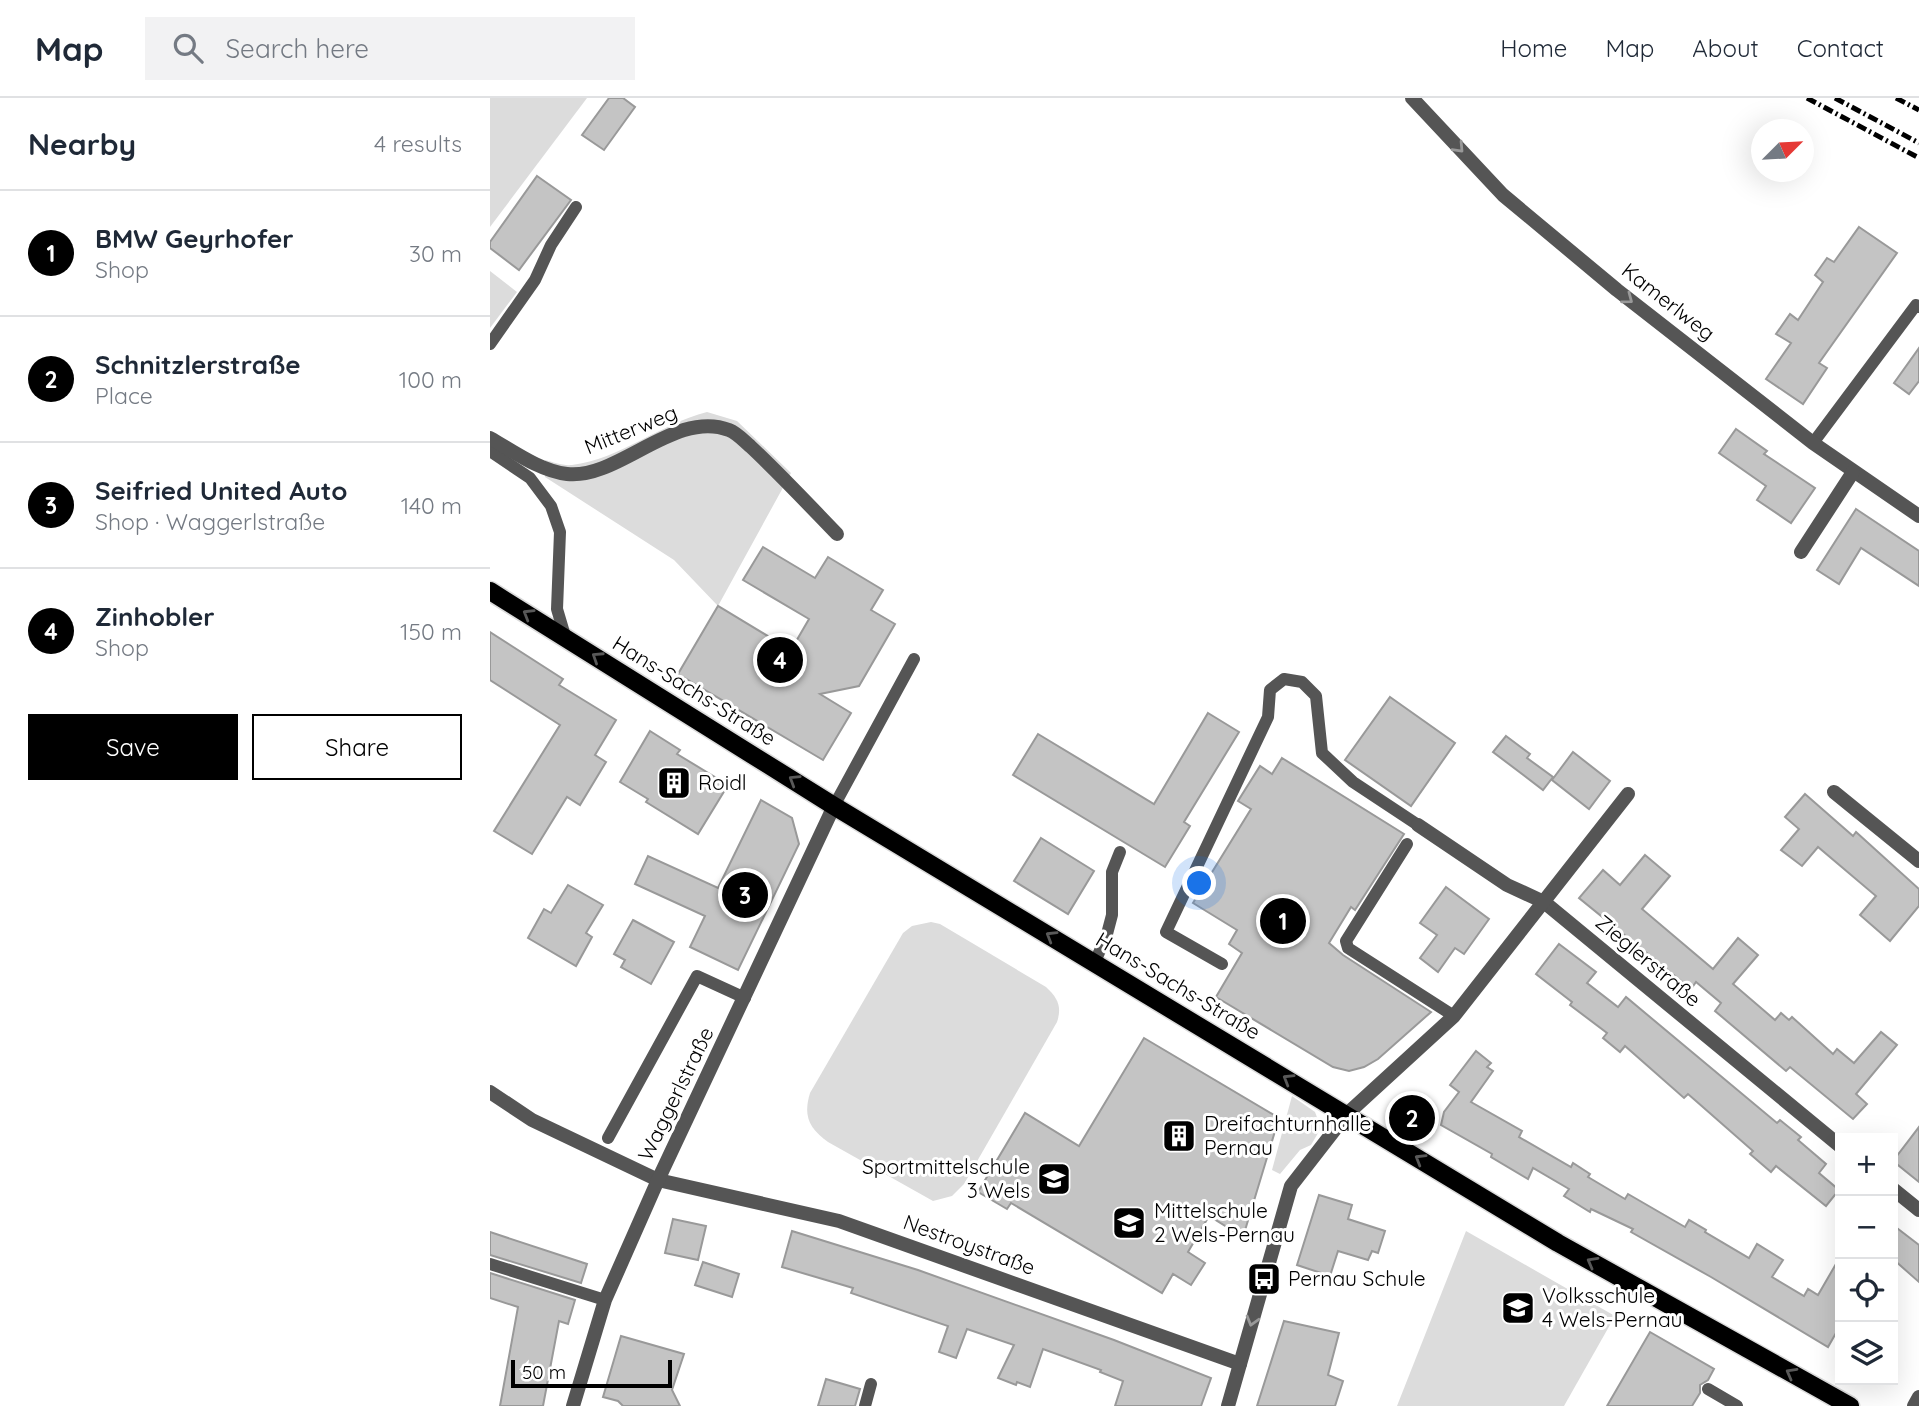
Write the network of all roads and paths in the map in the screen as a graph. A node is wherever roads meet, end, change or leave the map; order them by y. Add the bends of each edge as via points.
1 (1412, 98) edge
2 (576, 207) dead end
3 (1919, 307) edge
4 (490, 344) edge
5 (490, 438) edge
6 (1813, 443) junction
7 (490, 451) edge
8 (1853, 472) junction
9 (1919, 516) edge
10 (837, 534) dead end
11 (1801, 552) dead end
12 (490, 591) edge
13 (565, 636) junction
14 (914, 659) dead end
15 (1834, 792) dead end
16 (1628, 794) dead end
17 (834, 806) junction
18 (1418, 825) joint
19 (1407, 844) dead end
20 (1120, 852) dead end
21 (1919, 861) edge
22 (1544, 902) junction
23 (1095, 962) junction
24 (1222, 964) dead end
25 (745, 998) junction
26 (1454, 1016) junction
27 (490, 1092) edge
28 (1346, 1114) junction
29 (608, 1138) dead end
30 (1835, 1142) edge
31 (658, 1180) junction
32 (1898, 1193) edge
33 (1919, 1210) edge
34 (490, 1264) edge
35 (605, 1300) junction
36 (1240, 1364) junction
37 (872, 1384) dead end
38 (1708, 1389) dead end
39 (1919, 1397) edge
40 (573, 1406) edge
41 (865, 1406) edge
42 (1228, 1406) edge
43 (1737, 1406) edge
44 (1850, 1406) edge
45 (1914, 1406) edge

1 -> 6 street, Kamerlweg via 1503,195
2 - 4 lane via 535,279
3 - 6 lane via 1916,305
5 - 10 street, Mitterweg via 568,474 592,470 684,429 708,425 731,430
6 - 8 street, Kamerlweg
7 - 13 lane via 530,478 551,506 559,532 558,609
8 - 9 street, Kamerlweg
8 - 11 street
13 -> 12 main road, Hans-Sachs-Straße
17 -> 13 main road, Hans-Sachs-Straße
14 - 17 lane
15 - 21 street
16 - 22 street
23 -> 17 main road, Hans-Sachs-Straße
17 - 25 street, Waggerlstraße
18 - 22 street, Zieglerstraße via 1507,885
18 - 24 lane via 1353,782 1322,753 1316,696 1302,681 1284,680 1269,690 1268,717 1166,932
19 - 26 lane via 1346,941 1348,948
20 - 23 lane via 1112,872 1112,915
22 - 26 street
22 - 30 street, Zieglerstraße
28 -> 23 main road, Hans-Sachs-Straße
25 - 29 lane via 697,976
25 - 31 street, Waggerlstraße
26 - 28 street
27 - 31 street, Nestroystraße via 532,1120
28 -> 36 street via 1291,1186
44 -> 28 main road, Hans-Sachs-Straße via 1558,1242
31 - 35 street, Waggerlstraße
31 - 36 street, Nestroystraße via 839,1221
32 - 33 street
34 - 35 lane
35 - 40 street, Waggerlstraße
36 - 42 street
37 - 41 lane
38 - 43 lane
39 - 45 street

